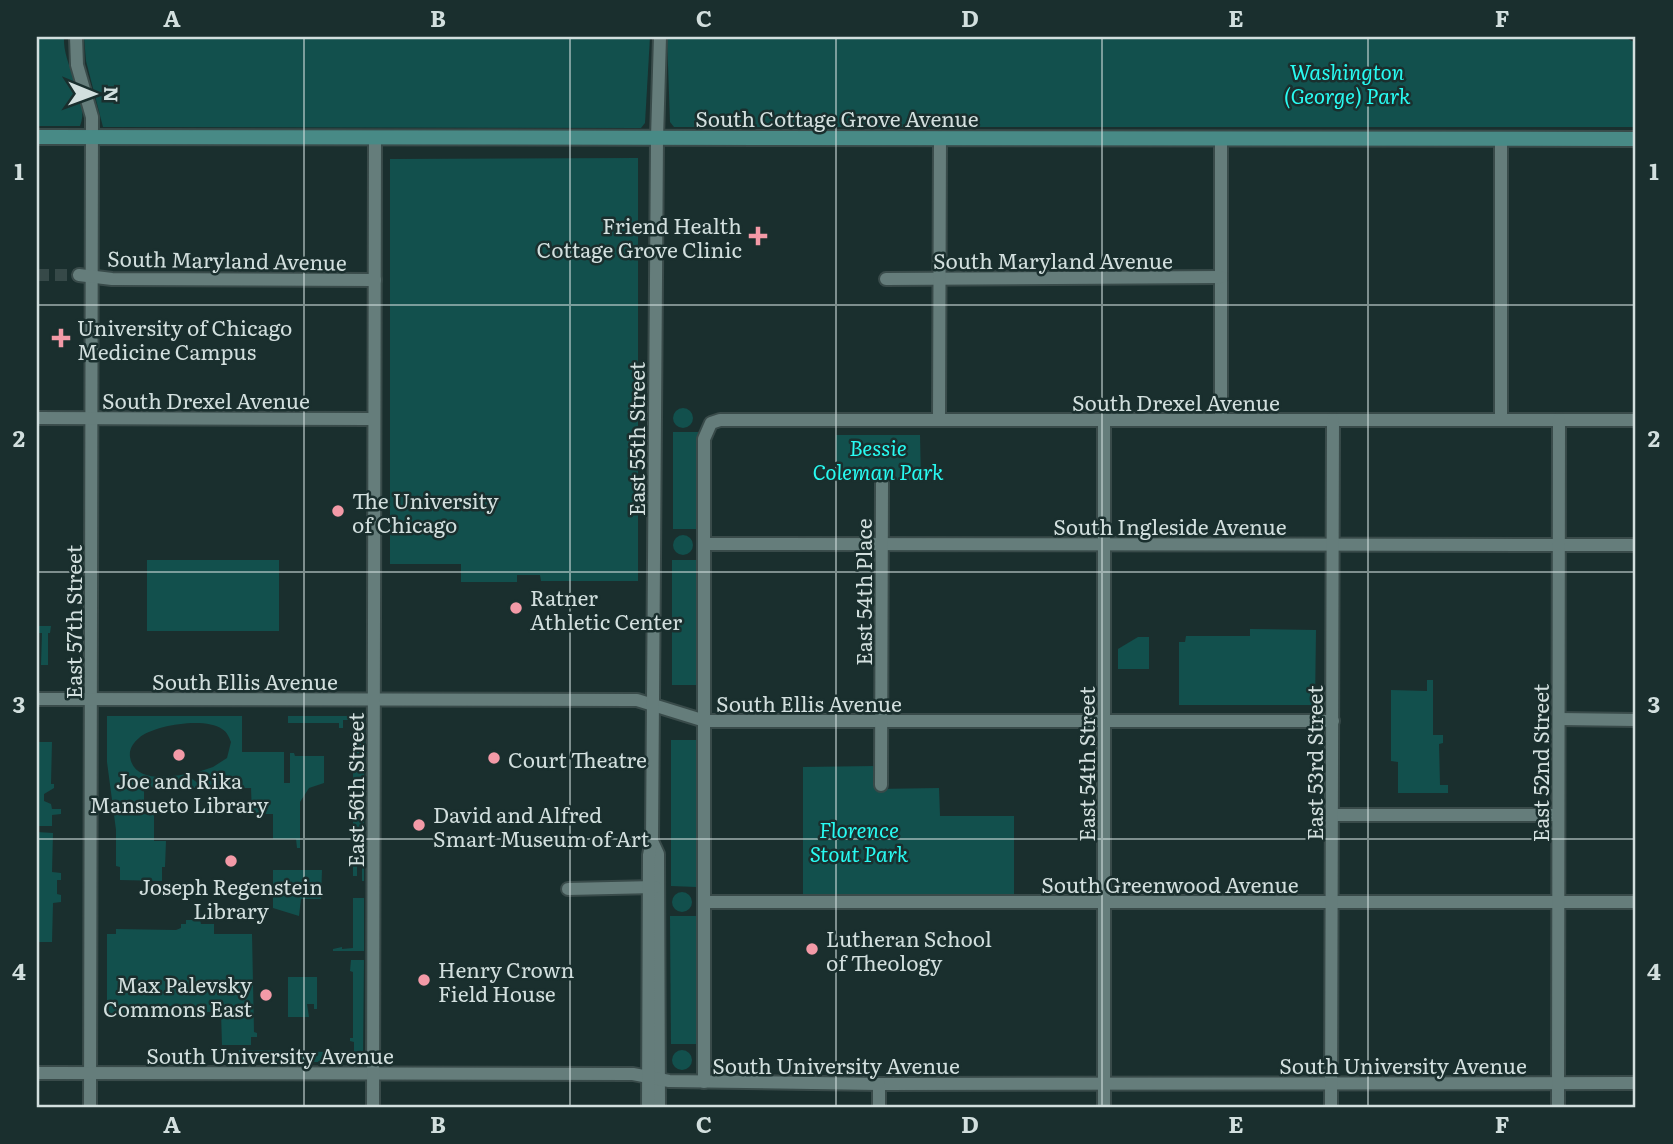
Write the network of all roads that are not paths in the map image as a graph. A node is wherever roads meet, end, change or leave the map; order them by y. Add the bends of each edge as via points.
1 (76, 37) edge
2 (660, 37) edge
3 (37, 137) edge
4 (92, 137) junction
5 (375, 137) junction
6 (657, 138) junction
7 (940, 138) junction
8 (1221, 138) junction
9 (1501, 139) junction
10 (1636, 139) edge
11 (85, 276) junction
12 (1221, 278) junction
13 (886, 279) dead end
14 (939, 279) junction
15 (374, 280) junction
16 (37, 418) edge
17 (91, 418) junction
18 (374, 419) junction
19 (939, 420) junction
20 (1104, 420) junction
21 (1221, 420) junction
22 (1333, 420) junction
23 (1501, 420) junction
24 (1559, 420) junction
25 (1636, 420) edge
26 (882, 483) dead end
27 (705, 544) junction
28 (882, 545) junction
29 (1105, 545) junction
30 (1333, 545) junction
31 (1559, 545) junction
32 (1636, 545) edge
33 (37, 699) edge
34 (91, 699) junction
35 (374, 700) junction
36 (652, 704) junction
37 (1559, 719) junction
38 (1636, 720) edge
39 (705, 721) junction
40 (881, 721) junction
41 (1104, 721) junction
42 (1333, 721) junction
43 (881, 785) dead end
44 (1333, 815) junction
45 (1559, 815) junction
46 (653, 887) junction
47 (568, 889) dead end
48 (704, 902) junction
49 (1332, 902) junction
50 (1558, 902) junction
51 (1636, 902) edge
52 (1104, 903) junction
53 (37, 1073) edge
54 (90, 1073) junction
55 (373, 1073) junction
56 (654, 1078) junction
57 (704, 1082) junction
58 (1104, 1083) junction
59 (1331, 1083) junction
60 (1558, 1083) junction
61 (1636, 1083) edge
62 (878, 1084) junction
63 (90, 1107) edge
64 (373, 1107) edge
65 (648, 1107) edge
66 (659, 1107) edge
67 (878, 1107) edge
68 (1104, 1107) edge
69 (1331, 1107) edge
70 (1558, 1107) edge

1 - 4 street, East 57th Street
2 - 6 street, East 55th Street
3 - 4 main road, South Cottage Grove Avenue
4 - 5 main road, South Cottage Grove Avenue
4 - 11 street, East 57th Street
5 - 6 main road, South Cottage Grove Avenue
5 - 15 street, East 56th Street
6 - 7 main road, South Cottage Grove Avenue
6 - 36 street, East 55th Street
7 - 8 main road, South Cottage Grove Avenue
7 - 14 street
8 - 9 main road, South Cottage Grove Avenue
8 - 12 street
9 - 10 main road, South Cottage Grove Avenue
9 - 23 street
11 - 15 street, South Maryland Avenue
11 - 17 street, East 57th Street
12 - 14 street, South Maryland Avenue
12 - 21 street
13 - 14 street, South Maryland Avenue
14 - 19 street
15 - 18 street, East 56th Street
16 - 17 street, South Drexel Avenue
17 - 18 street, South Drexel Avenue
17 - 34 street, East 57th Street
18 - 35 street, East 56th Street
19 - 20 street, South Drexel Avenue
19 - 27 street, South Drexel Avenue via 716,420 705,439
20 - 21 street, South Drexel Avenue
20 - 29 street, East 54th Street
21 - 22 street, South Drexel Avenue
22 - 23 street, South Drexel Avenue
22 - 30 street, East 53rd Street
23 - 24 street, South Drexel Avenue
24 - 25 street, South Drexel Avenue
24 - 31 street, East 52nd Street
26 - 28 street, East 54th Place
27 - 28 street, South Ingleside Avenue
27 - 39 street
28 - 29 street, South Ingleside Avenue
28 - 40 street, East 54th Place
29 - 30 street, South Ingleside Avenue
29 - 41 street, East 54th Street
30 - 31 street, South Ingleside Avenue
30 - 42 street, East 53rd Street
31 - 32 street, South Ingleside Avenue
31 - 37 street, East 52nd Street
33 - 34 street, South Ellis Avenue
34 - 35 street, South Ellis Avenue
34 - 54 street, East 57th Street
35 - 36 street, South Ellis Avenue via 636,700
35 - 55 street, East 56th Street
36 - 39 street, South Ellis Avenue
36 - 46 street, East 55th Street via 649,855
37 - 38 street
37 - 45 street, East 52nd Street
39 - 40 street, South Ellis Avenue
39 - 48 street
40 - 41 street, South Ellis Avenue
40 - 43 street, East 54th Place
41 - 42 street, South Ellis Avenue
41 - 52 street, East 54th Street
42 - 44 street, East 53rd Street
44 - 45 street
44 - 49 street, East 53rd Street
45 - 50 street, East 52nd Street
46 - 47 street
46 - 56 street, East 55th Street
48 - 52 street, South Greenwood Avenue
48 - 57 street
49 - 50 street, South Greenwood Avenue
49 - 52 street, South Greenwood Avenue
49 - 59 street, East 53rd Street
50 - 51 street, South Greenwood Avenue
50 - 60 street, East 52nd Street
52 - 58 street, East 54th Street
53 - 54 street, South University Avenue
54 - 55 street, South University Avenue
54 - 63 street, East 57th Street
55 - 56 street, South University Avenue via 637,1074
55 - 64 street, East 56th Street
56 - 57 street, South University Avenue
56 - 65 street, East 55th Street
56 - 66 street, East 55th Street
57 - 62 street, South University Avenue
58 - 59 street, South University Avenue
58 - 62 street, South University Avenue
58 - 68 street, East 54th Street
59 - 60 street, South University Avenue
59 - 69 street, East 53rd Street
60 - 61 street, South University Avenue
60 - 70 street, East 52nd Street
62 - 67 street

